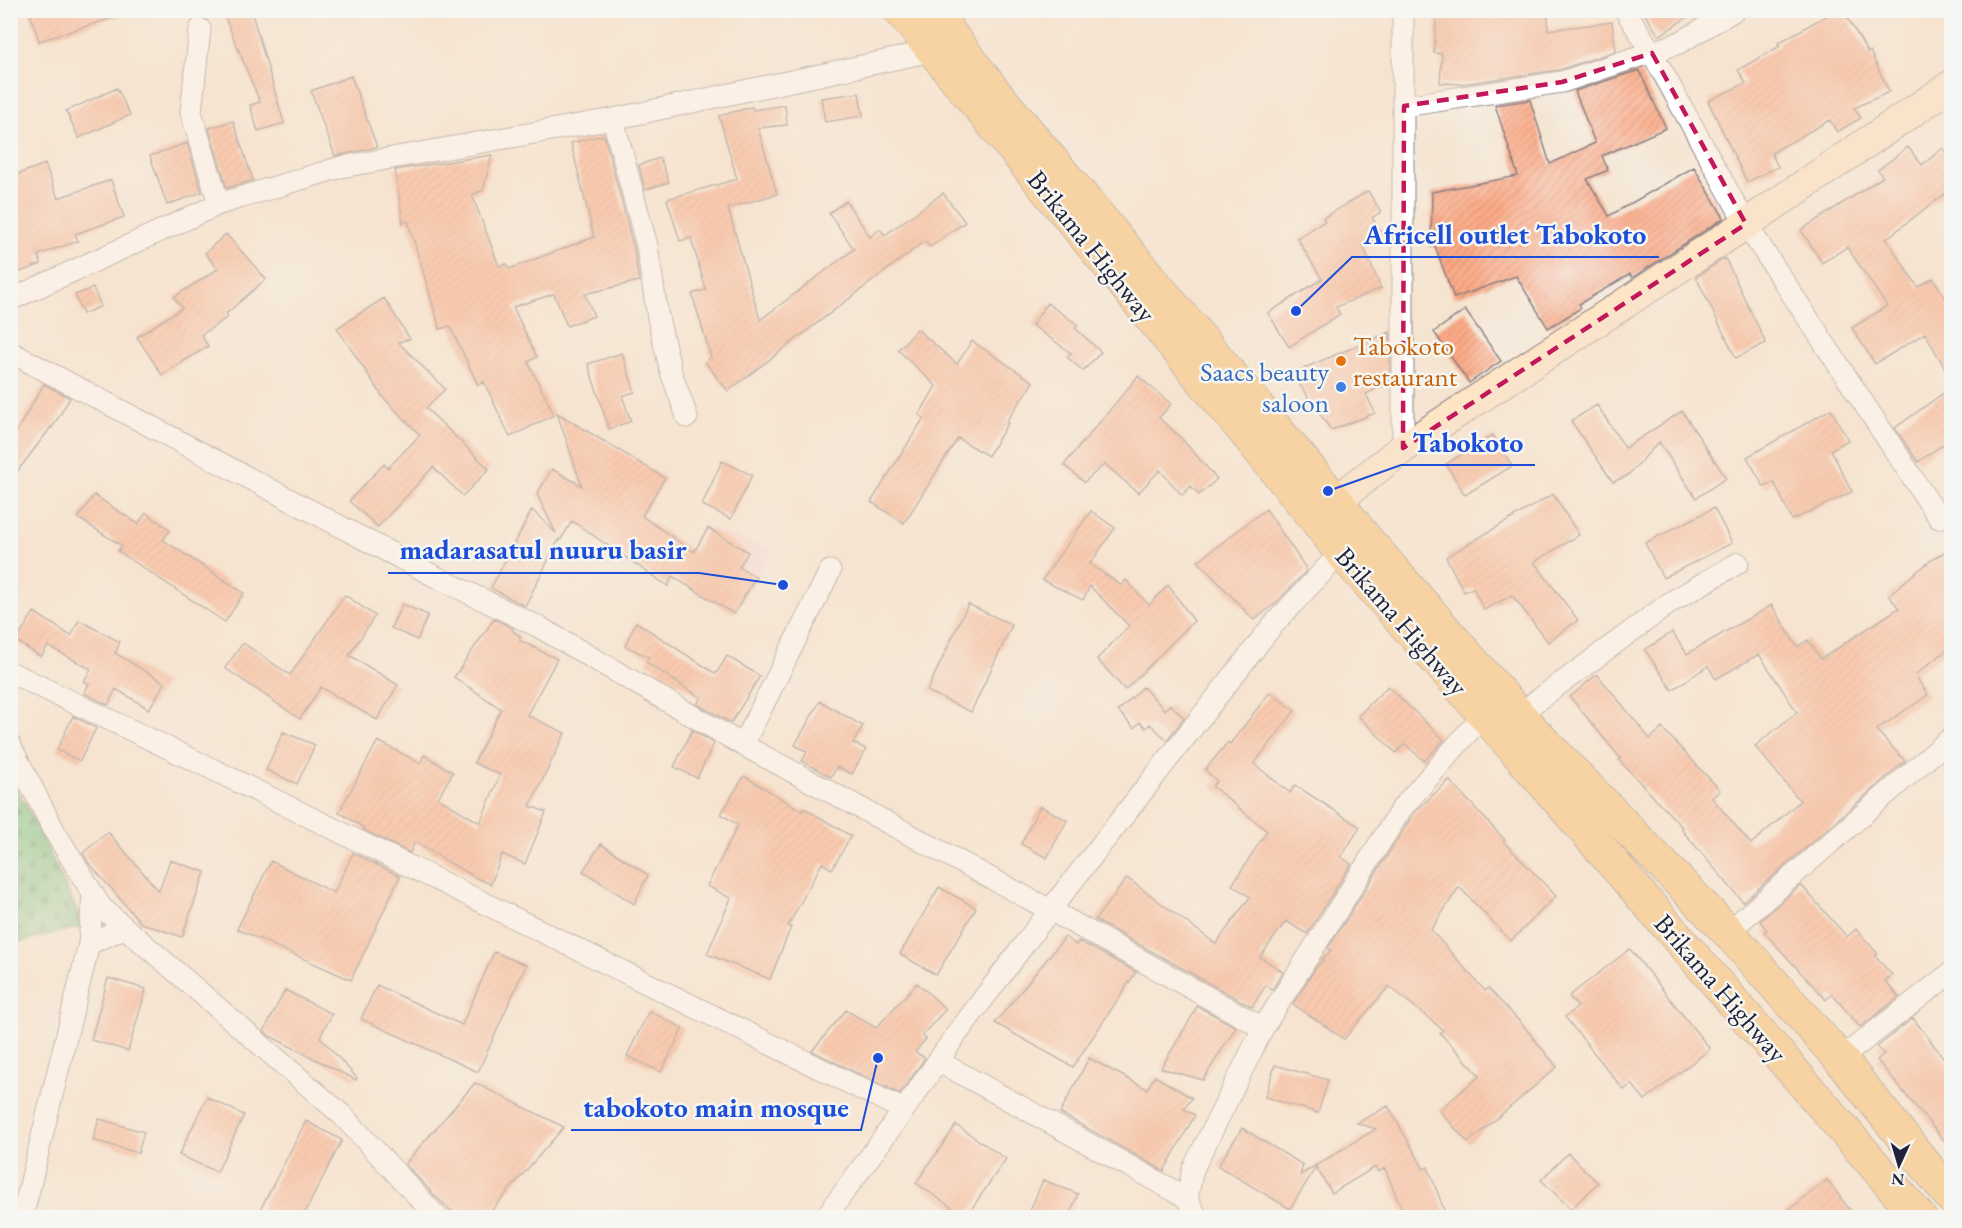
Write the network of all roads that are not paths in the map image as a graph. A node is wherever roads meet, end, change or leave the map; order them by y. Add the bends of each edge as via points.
1 (900, 10) edge
2 (932, 10) edge
3 (1403, 10) edge
4 (1625, 10) edge
5 (1735, 10) edge
6 (200, 29) dead end
7 (932, 51) junction
8 (1652, 53) junction
9 (1952, 85) edge
10 (1404, 106) junction
11 (613, 119) junction
12 (219, 204) junction
13 (1746, 224) junction
14 (10, 300) edge
15 (10, 352) edge
16 (687, 417) dead end
17 (1403, 448) junction
18 (1326, 510) junction
19 (1939, 518) dead end
20 (1353, 545) junction
21 (1738, 562) dead end
22 (830, 571) dead end
23 (10, 672) edge
24 (1484, 714) junction
25 (1519, 714) junction
26 (1952, 737) edge
27 (10, 745) edge
28 (743, 745) junction
29 (93, 894) junction
30 (1050, 910) junction
31 (124, 928) junction
32 (1728, 932) junction
33 (89, 944) junction
34 (1952, 972) edge
35 (1263, 1028) junction
36 (1840, 1059) junction
37 (938, 1062) junction
38 (904, 1110) junction
39 (1950, 1194) edge
40 (1187, 1198) junction
41 (22, 1218) edge
42 (438, 1218) edge
43 (825, 1218) edge
44 (1197, 1218) edge
45 (1920, 1218) edge

1 - 7 highway, Brikama Highway
2 - 18 highway, Brikama Highway
3 - 10 street
4 - 8 street
5 - 8 street via 1679,43
6 - 12 street via 190,112
7 - 11 street
7 - 18 highway, Brikama Highway
8 - 10 street via 1562,82
8 - 13 street
9 - 13 street
10 - 17 street
11 - 12 street via 341,167
11 - 16 street via 647,246 671,372
12 - 14 street
13 - 17 street
13 - 19 street
15 - 28 street via 438,578 539,627
17 - 18 street
18 - 20 highway, Brikama Highway
20 - 24 highway, Brikama Highway
20 - 25 highway, Brikama Highway
20 - 30 street via 1273,625
21 - 25 street via 1671,602
22 - 28 street
23 - 38 street
24 - 35 street via 1401,808
24 - 45 highway, Brikama Highway
25 - 32 highway, Brikama Highway
26 - 32 street
27 - 29 street via 55,832
28 - 30 street
29 - 31 street
29 - 33 street
30 - 35 street
30 - 37 street
31 - 33 street
31 - 42 street via 342,1115
32 - 36 highway, Brikama Highway
33 - 41 street
34 - 36 street
35 - 40 street via 1193,1169
36 - 39 highway, Brikama Highway
37 - 38 street
37 - 40 street
38 - 43 street
40 - 44 street

